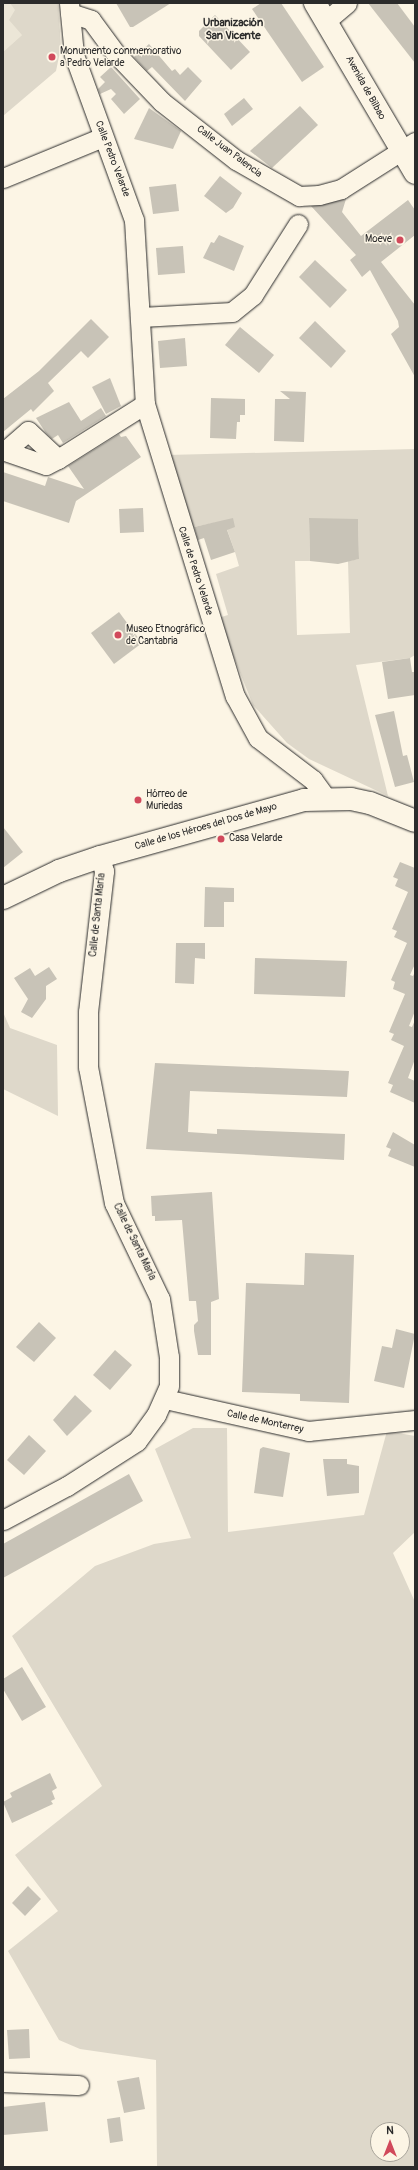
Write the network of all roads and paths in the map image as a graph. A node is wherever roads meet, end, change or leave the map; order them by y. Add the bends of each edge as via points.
1 (347, 3) edge
2 (70, 8) edge
3 (321, 11) edge
4 (103, 137) junction
5 (408, 147) edge
6 (415, 173) edge
7 (3, 178) edge
8 (298, 224) dead end
9 (141, 317) junction
10 (145, 404) junction
11 (58, 460) dead end
12 (326, 798) junction
13 (415, 821) edge
14 (100, 857) junction
15 (3, 898) edge
16 (165, 1399) junction
17 (415, 1420) edge
18 (3, 1520) edge
19 (3, 2082) edge
20 (79, 2085) dead end

1 - 3 street
2 - 4 street, Calle Pedro Velarde via 74,54
2 - 5 street, Calle Juan Palencia via 91,20 116,54 162,102 236,160 299,196 319,195 341,189
3 - 5 street, Avenida de Bilbao
4 - 7 street
4 - 9 street, Calle Pedro Velarde via 134,220
5 - 6 street, Avenida de Bilbao
8 - 9 street via 253,296 232,312
9 - 10 street, Calle Pedro Velarde
10 - 11 street
10 - 12 street, Calle de Pedro Velarde via 234,696 258,738 313,780
12 - 13 street, Calle de los Héroes del Dos de Mayo via 370,803
12 - 14 street, Calle de los Héroes del Dos de Mayo via 304,800
14 - 15 street, Calle de los Héroes del Dos de Mayo via 59,870
14 - 16 street, Calle de Santa María via 104,871 88,1012 88,1067 114,1203 160,1299 170,1369
16 - 17 street, Calle de Monterrey via 308,1431
16 - 18 street, Calle de Santa María via 137,1441 67,1486
19 - 20 street

